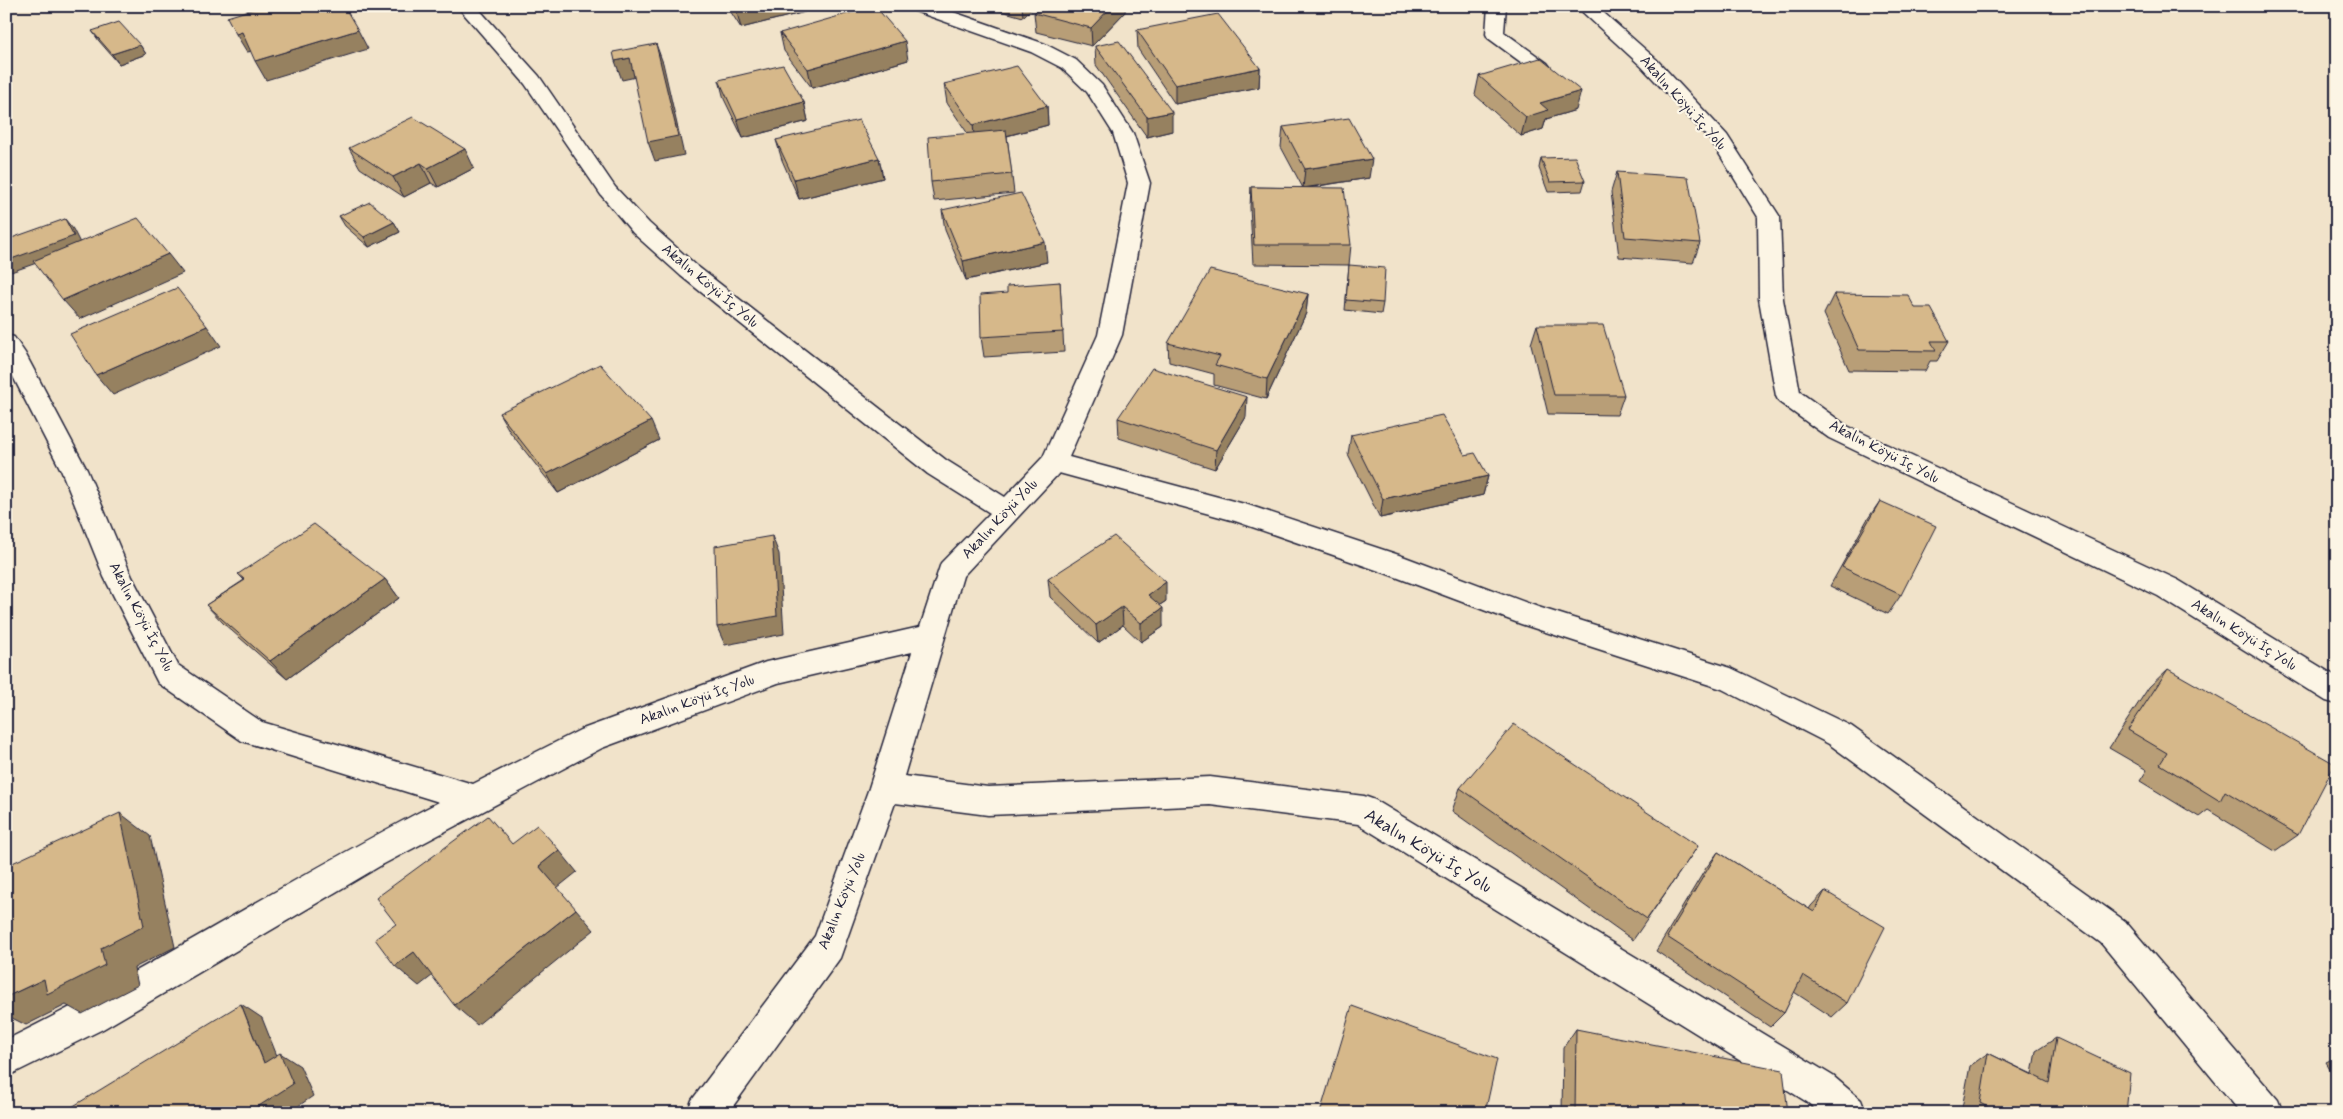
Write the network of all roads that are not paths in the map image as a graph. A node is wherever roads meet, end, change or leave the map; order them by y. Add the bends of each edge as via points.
1 (466, 6) edge
2 (918, 6) edge
3 (1497, 6) edge
4 (1585, 6) edge
5 (1540, 67) edge
6 (6, 344) edge
7 (1054, 462) junction
8 (1008, 511) junction
9 (931, 636) junction
10 (2337, 692) edge
11 (886, 788) junction
12 (474, 799) junction
13 (6, 1059) edge
14 (705, 1113) edge
15 (1848, 1113) edge
16 (2264, 1113) edge

1 - 8 street, Akalın Köyü İç Yolu via 532,80 608,191 641,228 689,271 937,467
2 - 7 street, Akalın Köyü Yolu via 1038,48 1069,64 1095,89 1123,133 1140,182 1110,335
3 - 5 street via 1495,34
4 - 10 street, Akalın Köyü İç Yolu via 1649,63 1720,139 1769,217 1771,299 1788,396 1838,432 2168,588
6 - 12 street, Akalın Köyü İç Yolu via 74,470 118,577 168,674 253,732
7 - 8 street, Akalın Köyü Yolu
7 - 16 street via 1239,512 1531,616 1731,680 1840,735 2113,932
8 - 9 street, Akalın Köyü Yolu via 951,571
9 - 11 street, Akalın Köyü Yolu
9 - 12 street, Akalın Köyü İç Yolu via 776,671 591,739
11 - 14 street, Akalın Köyü Yolu via 828,946
11 - 15 street, Akalın Köyü İç Yolu via 988,801 1210,791 1364,810 1820,1089
12 - 13 street, Akalın Köyü İç Yolu via 368,854 91,1017

